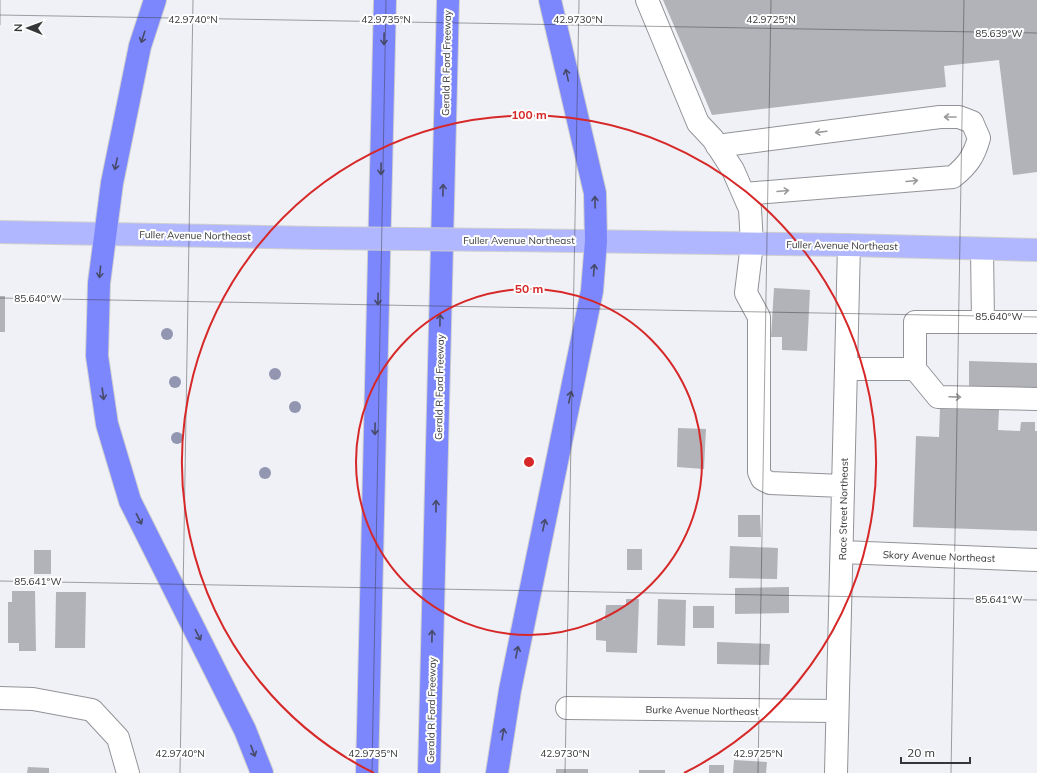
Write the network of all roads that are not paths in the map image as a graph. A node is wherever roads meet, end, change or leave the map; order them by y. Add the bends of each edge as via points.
1 (155, 0) edge
2 (385, 0) edge
3 (448, 0) edge
4 (550, 0) edge
5 (647, 0) edge
6 (717, 146) junction
7 (744, 194) junction
8 (0, 232) edge
9 (104, 233) junction
10 (596, 241) junction
11 (752, 244) junction
12 (849, 245) junction
13 (982, 249) junction
14 (1037, 250) edge
15 (983, 322) junction
16 (1037, 322) edge
17 (846, 369) junction
18 (915, 369) junction
19 (1037, 399) edge
20 (843, 486) junction
21 (842, 552) junction
22 (1037, 560) edge
23 (0, 698) edge
24 (567, 708) dead end
25 (837, 711) junction
26 (128, 773) edge
27 (262, 773) edge
28 (366, 773) edge
29 (429, 773) edge
30 (497, 773) edge
31 (836, 773) edge

1 -> 9 highway via 140,46
2 -> 28 highway
29 -> 3 highway, Gerald R Ford Freeway
10 -> 4 highway via 595,193
5 - 6 street via 698,123
6 - 7 street via 733,170
7 -> 6 street via 953,177 966,167 979,138 972,122 959,117 940,117
7 - 11 street via 750,209
8 - 9 main road, Fuller Avenue Northeast
9 - 10 main road, Fuller Avenue Northeast, bridge
9 -> 27 highway via 99,283 97,356 107,424 130,501 245,730
10 - 11 main road, Fuller Avenue Northeast
30 -> 10 highway via 510,690 592,291
11 - 12 main road, Fuller Avenue Northeast
11 - 20 street via 746,293 759,317 759,472 762,479 770,483
12 - 13 main road, Fuller Avenue Northeast
12 - 17 street, Race Street Northeast
13 - 14 main road, Fuller Avenue Northeast
13 - 15 street
15 - 16 street
15 - 18 street via 915,322
17 - 18 street
17 - 20 street, Race Street Northeast
18 -> 19 street via 938,397
20 - 21 street, Race Street Northeast
21 - 22 street, Skory Avenue Northeast
21 - 25 street, Race Street Northeast
23 - 26 street via 33,699 92,710 118,738
24 - 25 street, Burke Avenue Northeast
25 - 31 street, Race Street Northeast

